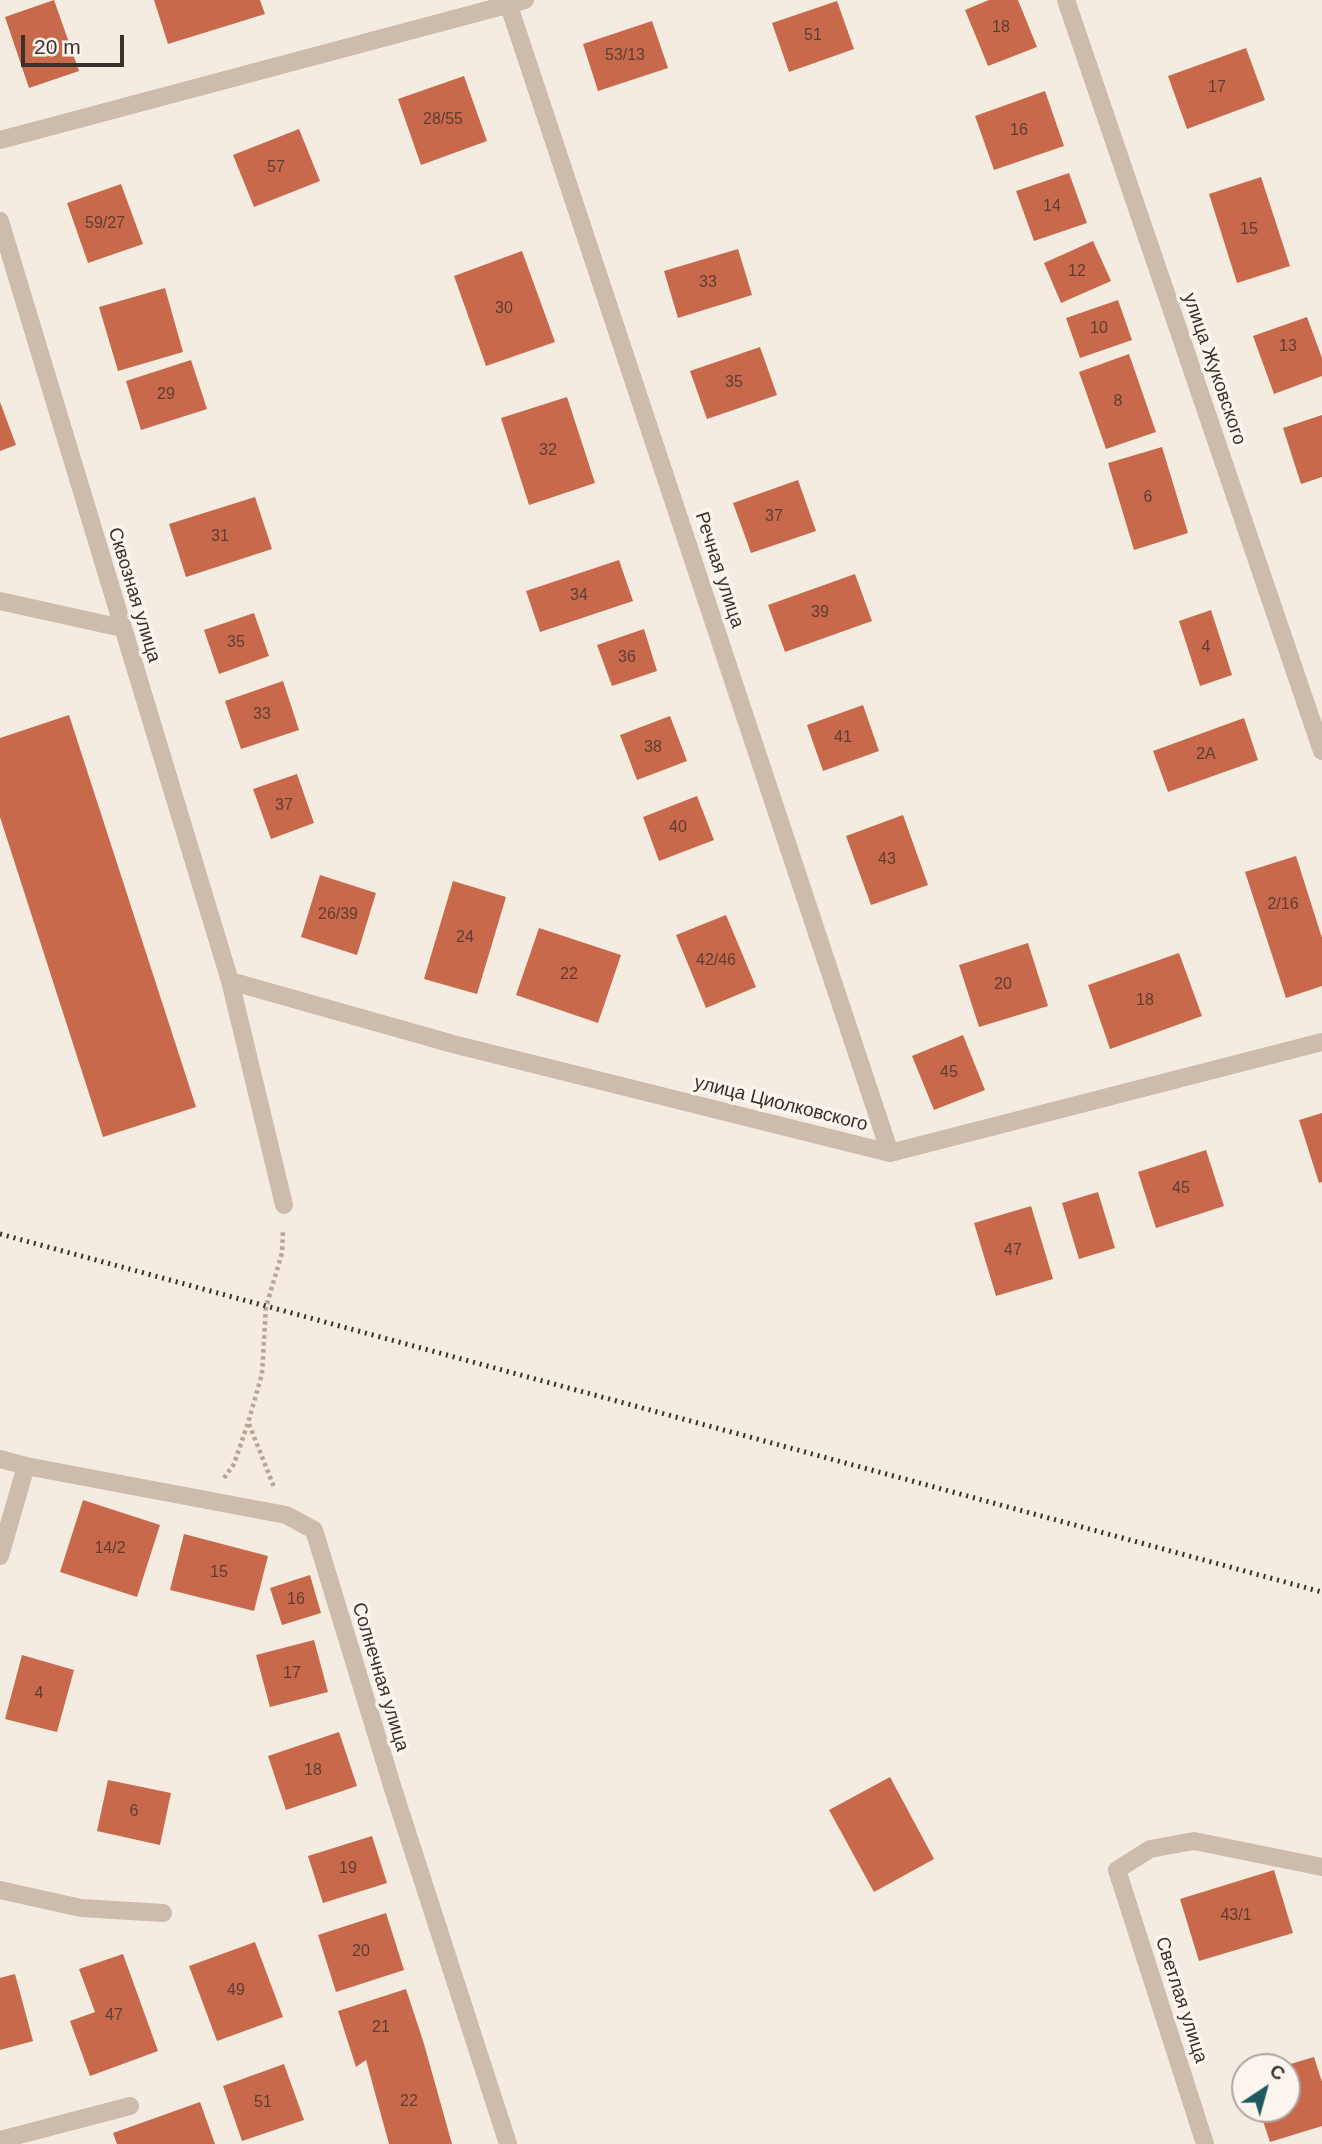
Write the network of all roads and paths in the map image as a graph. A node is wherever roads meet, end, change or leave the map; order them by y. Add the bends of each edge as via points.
1 (1066, 0) edge
2 (514, 2) edge
3 (0, 140) edge
4 (0, 220) edge
5 (0, 601) edge
6 (122, 628) junction
7 (1322, 751) edge
8 (230, 981) junction
9 (1322, 1042) edge
10 (890, 1153) junction
11 (284, 1205) joint
12 (248, 1423) junction
13 (0, 1459) edge
14 (234, 1464) dead end
15 (26, 1466) junction
16 (286, 1515) junction
17 (0, 1556) edge
18 (1322, 1867) edge
19 (0, 1890) edge
20 (163, 1913) dead end
21 (130, 2106) dead end
22 (0, 2140) edge
23 (508, 2144) edge
24 (1205, 2144) edge

1 - 7 street, улица Жуковского
2 - 3 street
2 - 10 street, Речная улица
4 - 6 street, Сквозная улица
5 - 6 street
6 - 8 street, Сквозная улица
8 - 10 street, улица Циолковского via 453,1044
8 - 11 street, Сквозная улица
9 - 10 street, улица Циолковского
11 - 12 path via 282,1253 266,1307 262,1374
12 - 14 path
12 - 16 path
13 - 15 street, Солнечная улица
15 - 16 street, Солнечная улица
15 - 17 street
16 - 23 street, Солнечная улица via 314,1531
18 - 24 street, Светлая улица via 1194,1841 1150,1849 1117,1870
19 - 20 street via 82,1908
21 - 22 street

